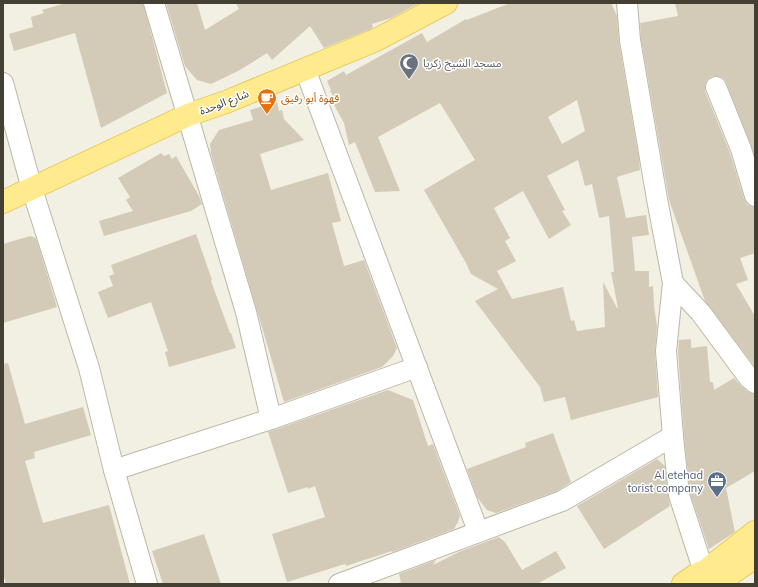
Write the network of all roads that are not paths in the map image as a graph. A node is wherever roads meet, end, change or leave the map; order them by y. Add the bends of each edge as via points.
1 (154, 3) edge
2 (446, 3) edge
3 (628, 3) edge
4 (305, 69) junction
5 (3, 82) edge
6 (716, 87) dead end
7 (188, 115) junction
8 (32, 189) junction
9 (755, 196) edge
10 (3, 202) edge
11 (673, 283) junction
12 (417, 367) junction
13 (755, 383) edge
14 (271, 419) junction
15 (673, 436) junction
16 (114, 470) junction
17 (478, 532) junction
18 (755, 532) edge
19 (755, 557) edge
20 (710, 578) edge
21 (147, 584) edge
22 (339, 584) edge
23 (683, 584) edge

1 - 7 street
2 - 4 main road, شارع الوحدة via 376,40
3 - 11 street via 630,40
4 - 7 main road, شارع الوحدة
4 - 12 street
5 - 8 street
6 - 9 street via 741,149
7 - 8 main road, شارع الوحدة
7 - 14 street via 246,312
8 - 10 main road, شارع الوحدة
8 - 16 street via 89,368
11 - 13 street via 701,313
11 - 15 street via 666,351
12 - 14 street
12 - 17 street
14 - 16 street
15 - 17 street via 562,501
15 - 20 street via 679,495
16 - 21 street
17 - 22 street
18 - 20 main road
19 - 20 main road
20 - 23 main road via 698,573

